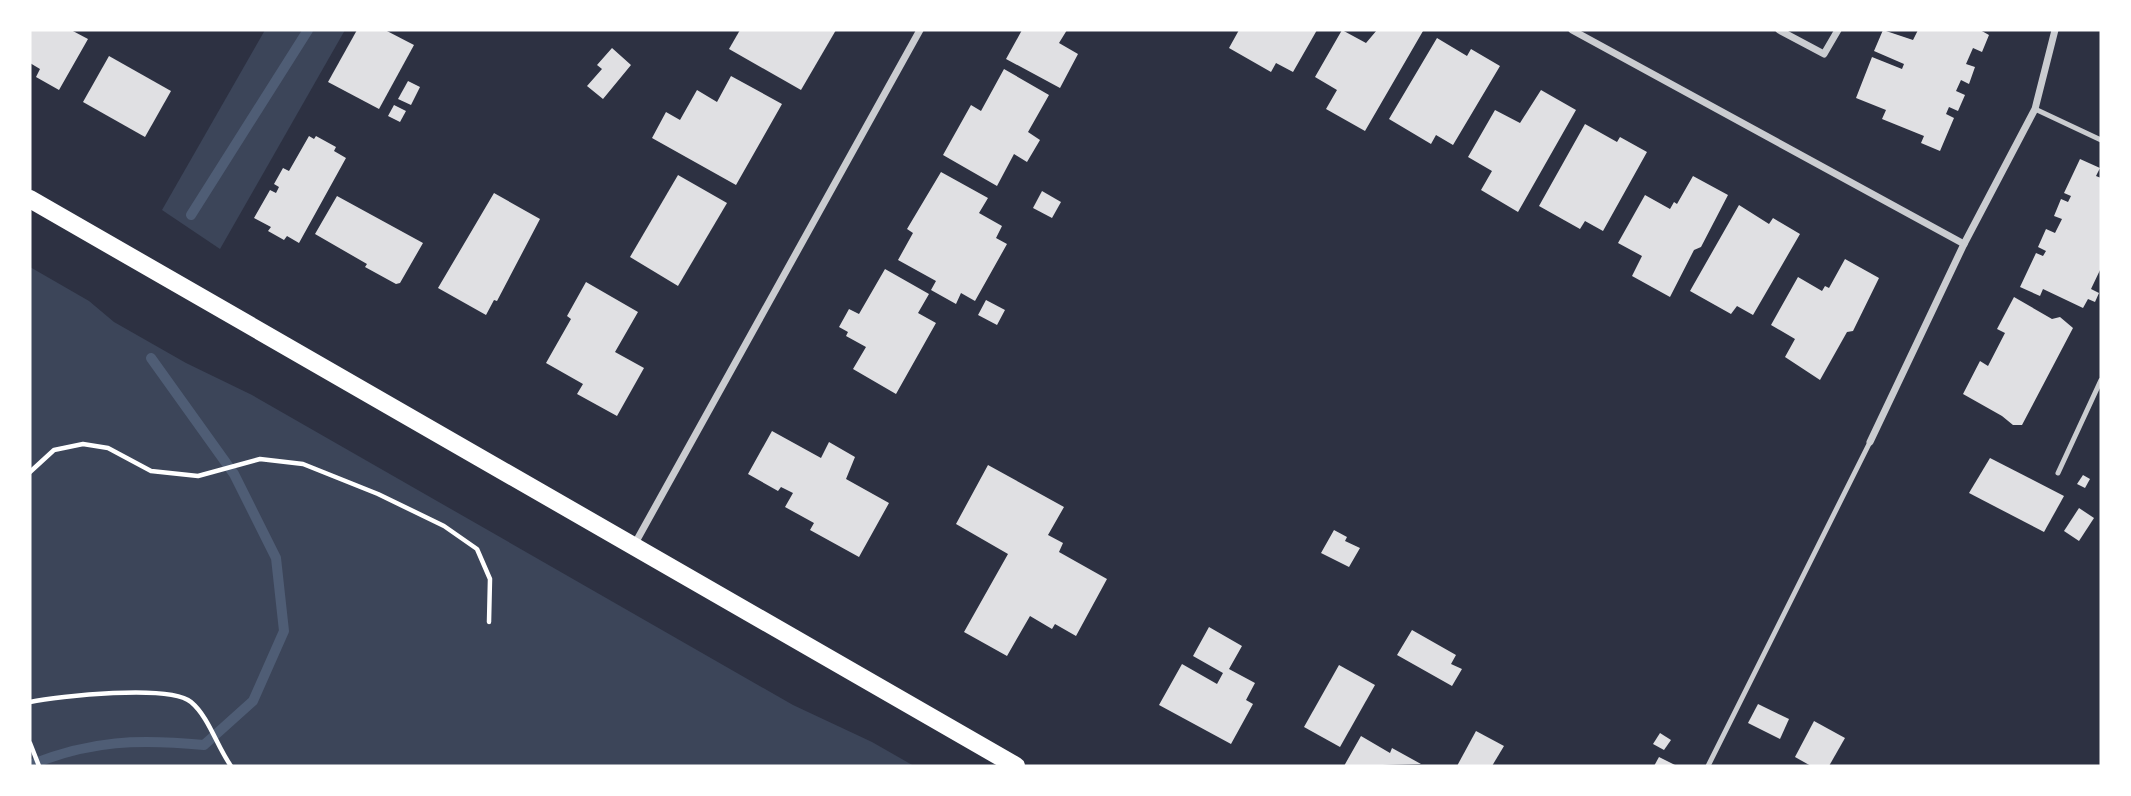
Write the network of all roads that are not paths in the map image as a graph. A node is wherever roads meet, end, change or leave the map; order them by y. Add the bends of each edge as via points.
1 (920, 30) edge
2 (1572, 30) edge
3 (1779, 30) edge
4 (1838, 30) edge
5 (2055, 30) edge
6 (2035, 109) junction
7 (2101, 140) edge
8 (30, 199) edge
9 (1964, 244) junction
10 (2101, 380) edge
11 (1870, 442) joint
12 (2058, 472) dead end
13 (633, 548) junction
14 (1016, 766) edge
15 (1707, 766) edge

1 - 13 street
2 - 9 street
3 - 4 street via 1824,54
5 - 6 street
6 - 7 lane
6 - 9 street
8 - 13 main road
9 - 11 street
10 - 12 lane
11 - 15 lane
13 - 14 main road

